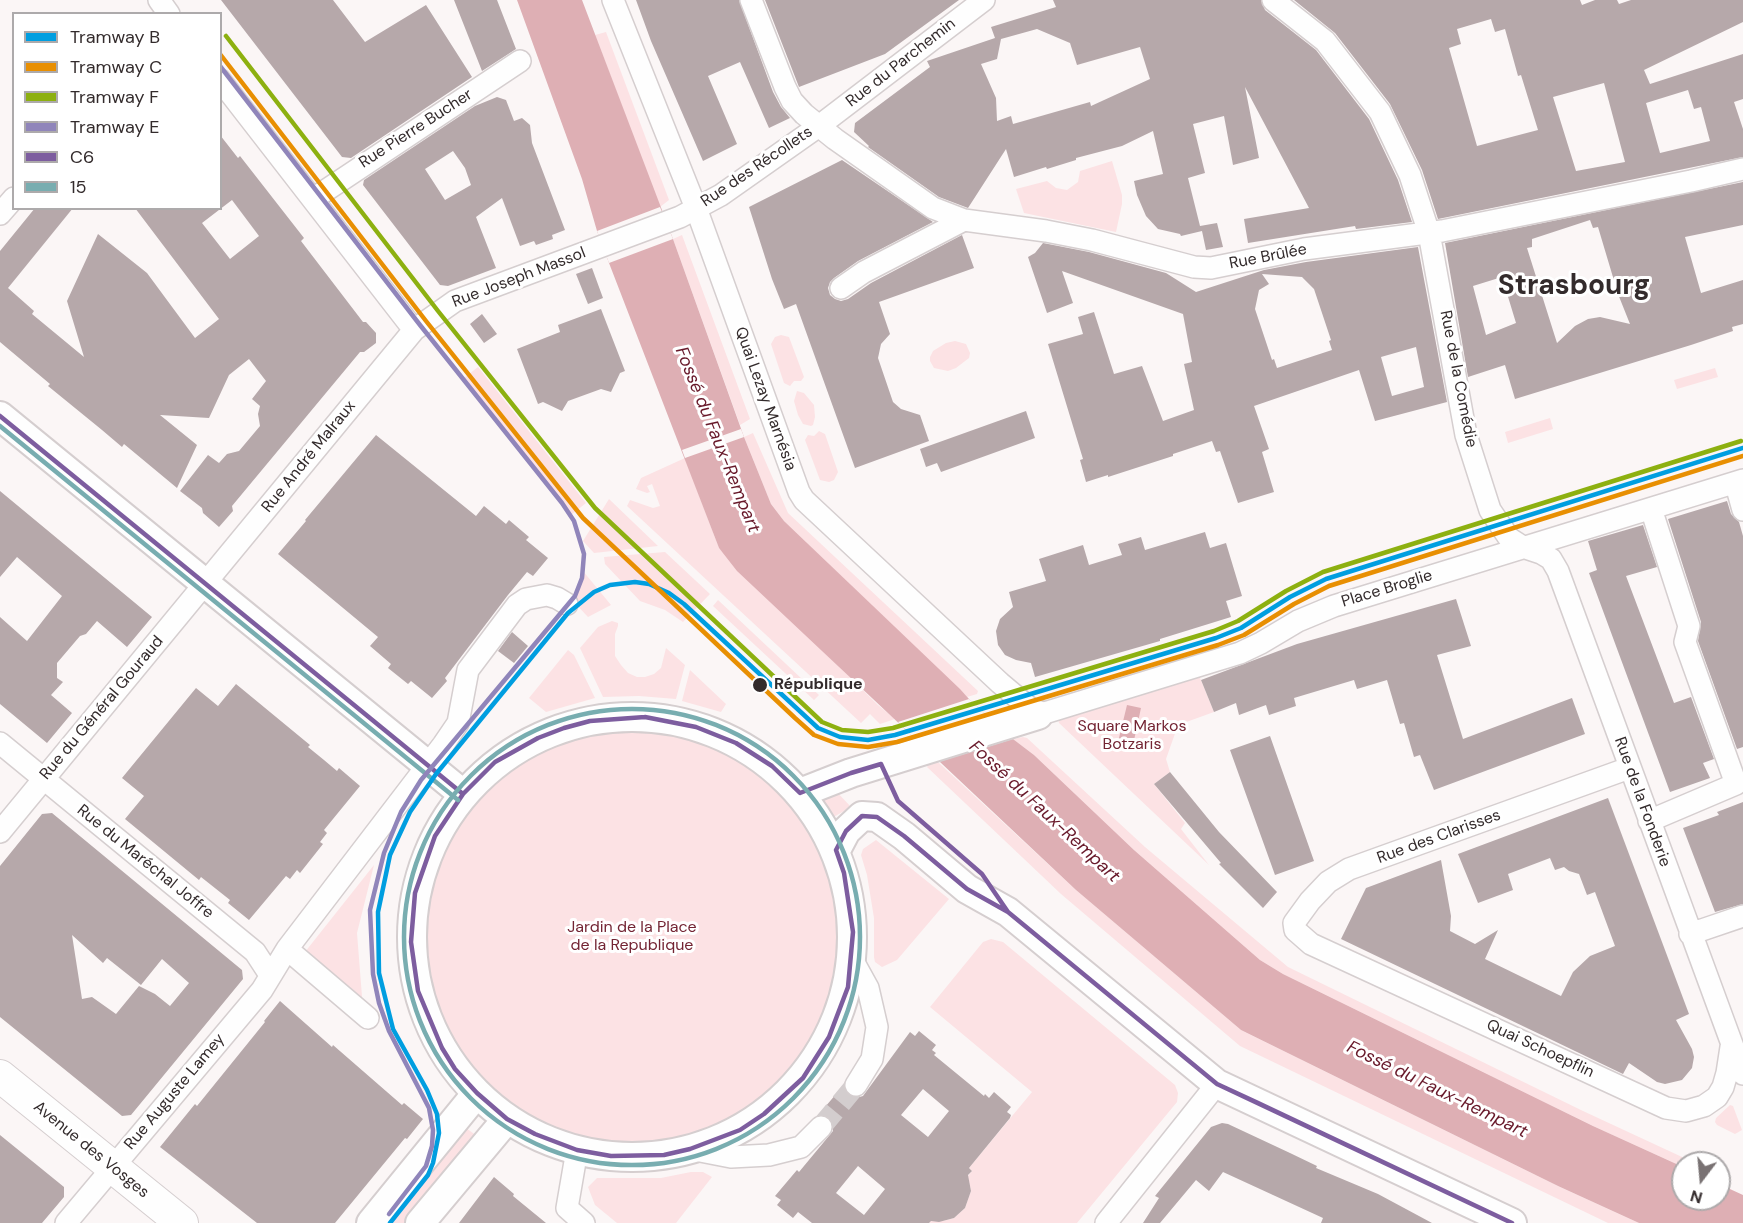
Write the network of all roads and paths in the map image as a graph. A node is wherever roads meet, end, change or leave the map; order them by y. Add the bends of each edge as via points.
1 (613, 0) edge
2 (751, 0) edge
3 (984, 0) edge
4 (1273, 0) edge
5 (520, 61) dead end
6 (222, 83) edge
7 (819, 126) junction
8 (1743, 169) edge
9 (313, 199) junction
10 (12, 200) edge
11 (688, 213) junction
12 (0, 214) edge
13 (964, 220) junction
14 (1429, 233) junction
15 (595, 249) joint
16 (841, 288) dead end
17 (414, 330) junction
18 (0, 416) edge
19 (1741, 494) edge
20 (1654, 518) dead end
21 (1523, 547) junction
22 (204, 584) junction
23 (567, 604) dead end
24 (1027, 718) junction
25 (0, 743) edge
26 (435, 756) junction
27 (1629, 768) junction
28 (44, 779) junction
29 (800, 793) junction
30 (462, 794) junction
31 (1649, 821) junction
32 (0, 832) edge
33 (836, 850) junction
34 (1743, 916) edge
35 (1690, 934) junction
36 (1311, 944) joint
37 (287, 949) junction
38 (852, 959) junction
39 (266, 982) junction
40 (368, 1018) dead end
41 (1732, 1042) junction
42 (1743, 1074) edge
43 (0, 1076) edge
44 (1217, 1084) junction
45 (856, 1085) tunnel mouth
46 (477, 1093) junction
47 (507, 1119) junction
48 (821, 1127) tunnel mouth
49 (690, 1149) junction
50 (577, 1150) junction
51 (112, 1167) junction
52 (66, 1223) edge
53 (182, 1223) edge
54 (371, 1223) edge
55 (420, 1223) edge
56 (584, 1223) edge
57 (1106, 1223) edge
58 (1512, 1223) edge

1 - 11 street, Quai Lezay Marnésia
2 - 7 street, Rue Brûlée via 792,101
3 - 7 street, Rue du Parchemin
4 - 14 street, Rue de la Comédie via 1325,41 1380,112 1410,175
5 - 9 street, Rue Pierre Bucher
6 - 9 street
7 - 11 street, Rue des Récollets via 721,195
7 - 13 street, Rue Brûlée via 922,201
8 - 14 street, Rue Brûlée
9 - 17 street
10 - 12 street
11 - 15 street, Rue des Récollets
11 - 24 street, Quai Lezay Marnésia via 804,500 991,675
13 - 14 street, Rue Brûlée via 1058,233 1211,268 1304,249
13 - 16 street
14 - 21 street, Rue de la Comédie via 1467,435 1490,510 1509,538
15 - 17 street, Rue Joseph Massol via 455,302
17 - 22 street, Rue André Malraux
18 - 22 street
19 - 21 street, Place Broglie via 1651,510
20 - 31 street via 1689,626 1685,642 1736,784
21 - 24 street, Place Broglie via 1312,614 1240,653
21 - 27 street, Rue de la Fonderie via 1551,559 1558,571
22 - 26 street
22 - 28 street, Rue du Général Gouraud
23 - 26 street, Rue Auguste Lamey via 547,595 517,605 468,670 458,723
24 - 29 street
25 - 28 street, Rue du Maréchal Joffre
26 - 30 street
26 - 37 street, Rue Auguste Lamey
27 - 31 street, Rue de la Fonderie
27 - 36 street, Rue des Clarisses via 1338,875 1310,901 1294,923 1299,935
28 - 32 street, Rue du Général Gouraud
28 - 39 street, Rue du Maréchal Joffre via 255,952
29 - 30 street via 772,766 736,743 696,727 645,717 591,721 538,738 495,762
29 - 33 street
30 - 46 street via 432,845 415,893 411,942 418,991 442,1048
31 - 35 street, Rue de la Fonderie
33 - 38 street via 850,904
33 - 44 street via 846,831 862,816 888,823 967,889 1008,912
34 - 35 street
35 - 41 street, Rue de la Fonderie
36 - 41 street, Quai Schoepflin via 1666,1108 1686,1111 1717,1097 1728,1073
37 - 39 street, Rue Auguste Lamey
37 - 40 street
38 - 45 street via 868,988 877,1027 872,1059
38 - 49 street via 840,1012 803,1078 740,1130
39 - 51 street, Rue Auguste Lamey
41 - 42 street, Rue de la Fonderie
43 - 51 main road, Avenue des Vosges
44 - 57 street
44 - 58 street
46 - 47 street
46 - 54 street
47 - 50 street
47 - 55 street
48 - 49 street via 801,1146 769,1155 731,1157
49 - 50 street via 637,1157
50 - 56 street via 567,1208
51 - 52 street, Rue Auguste Lamey
51 - 53 main road, Avenue des Vosges

